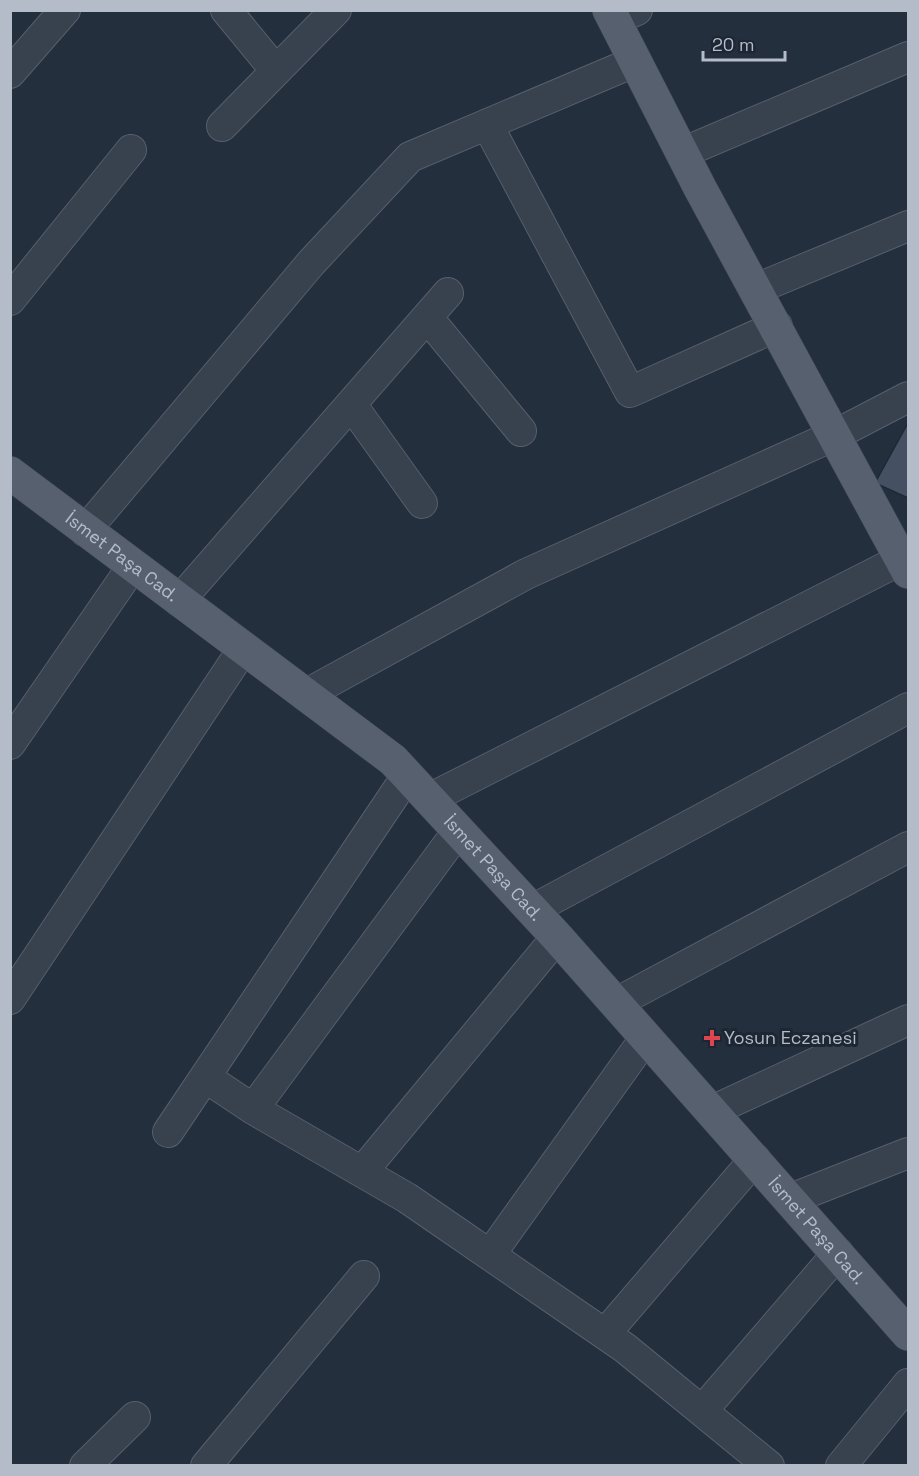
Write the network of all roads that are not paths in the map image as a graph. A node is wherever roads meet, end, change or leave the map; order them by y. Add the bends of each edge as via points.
1 (65, 10) edge
2 (226, 10) edge
3 (336, 10) edge
4 (620, 14) edge
5 (909, 57) edge
6 (634, 62) junction
7 (276, 71) junction
8 (10, 73) edge
9 (487, 124) junction
10 (222, 126) dead end
11 (131, 150) dead end
12 (682, 153) junction
13 (909, 226) edge
14 (756, 289) junction
15 (448, 293) dead end
16 (10, 300) edge
17 (427, 317) junction
18 (777, 326) junction
19 (909, 397) edge
20 (351, 404) junction
21 (521, 431) dead end
22 (834, 435) junction
23 (10, 473) edge
24 (422, 503) dead end
25 (85, 531) junction
26 (906, 562) edge
27 (132, 567) junction
28 (179, 601) junction
29 (243, 649) junction
30 (305, 695) junction
31 (909, 708) edge
32 (10, 744) edge
33 (418, 788) junction
34 (458, 831) junction
35 (909, 847) edge
36 (532, 910) junction
37 (557, 937) junction
38 (15, 984) edge
39 (615, 1003) junction
40 (909, 1020) edge
41 (646, 1037) junction
42 (205, 1077) junction
43 (253, 1109) junction
44 (712, 1111) junction
45 (168, 1132) dead end
46 (909, 1153) edge
47 (755, 1159) junction
48 (362, 1172) junction
49 (791, 1199) junction
50 (838, 1253) junction
51 (490, 1255) junction
52 (364, 1276) dead end
53 (906, 1327) edge
54 (605, 1334) junction
55 (909, 1384) edge
56 (702, 1411) junction
57 (135, 1417) dead end
58 (85, 1466) edge
59 (206, 1466) edge
60 (769, 1466) edge
61 (841, 1466) edge

1 - 8 street
2 - 7 street
3 - 7 street
4 - 6 main road
5 - 12 street
6 - 9 street
6 - 12 main road
7 - 10 street
9 - 18 street via 630,392
9 - 25 street via 410,157 311,263
11 - 16 street
12 - 14 main road
13 - 14 street
14 - 18 main road
15 - 17 street
17 - 20 street
17 - 21 street
18 - 22 main road
19 - 22 street
20 - 24 street
20 - 28 street
22 - 26 main road
22 - 30 street via 526,574
23 - 25 main road, İsmet Paşa Cad.
25 - 27 main road, İsmet Paşa Cad.
26 - 33 street
27 - 28 main road, İsmet Paşa Cad.
27 - 32 street
28 - 29 main road, İsmet Paşa Cad.
29 - 30 main road, İsmet Paşa Cad.
29 - 38 street
30 - 33 main road, İsmet Paşa Cad. via 393,760
31 - 36 street
33 - 34 main road, İsmet Paşa Cad.
33 - 42 street
34 - 36 main road, İsmet Paşa Cad.
34 - 43 street
35 - 39 street
36 - 37 main road, İsmet Paşa Cad.
37 - 39 main road, İsmet Paşa Cad.
37 - 48 street
39 - 41 main road, İsmet Paşa Cad.
40 - 44 street
41 - 44 main road, İsmet Paşa Cad.
41 - 51 street
42 - 43 street
42 - 45 street
43 - 48 street
44 - 47 main road, İsmet Paşa Cad.
46 - 49 street
47 - 49 main road, İsmet Paşa Cad.
47 - 54 street
48 - 51 street
49 - 50 main road, İsmet Paşa Cad.
50 - 53 main road, İsmet Paşa Cad.
50 - 56 street
51 - 54 street
52 - 59 street
54 - 56 street
55 - 61 street
56 - 60 street
57 - 58 street

